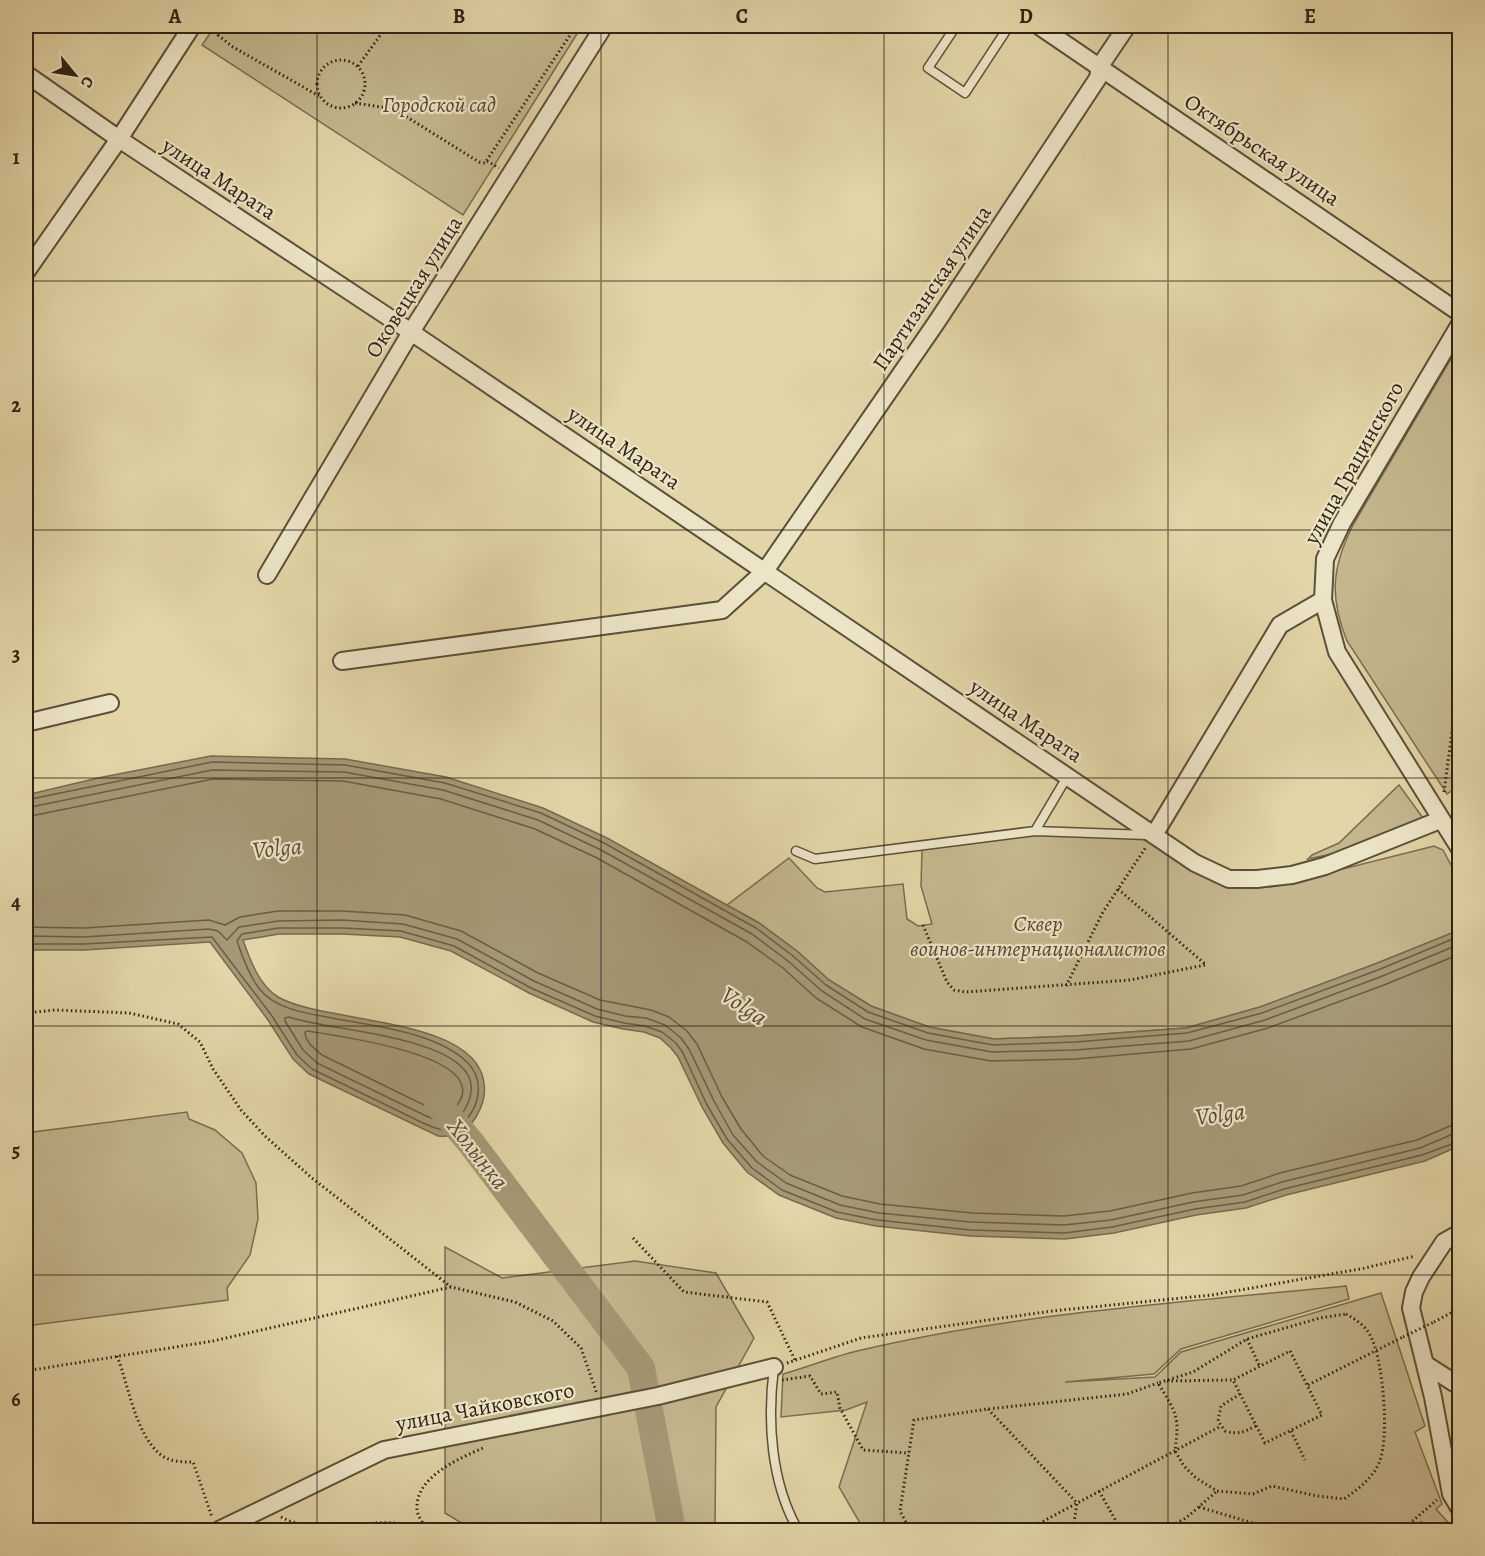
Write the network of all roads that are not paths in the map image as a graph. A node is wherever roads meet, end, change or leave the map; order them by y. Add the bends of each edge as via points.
1 (192, 26) edge
2 (604, 26) edge
3 (956, 26) edge
4 (1009, 26) edge
5 (1039, 26) edge
6 (1127, 26) edge
7 (1100, 66) junction
8 (26, 74) edge
9 (119, 139) junction
10 (26, 272) edge
11 (1460, 312) edge
12 (1460, 324) edge
13 (411, 332) junction
14 (765, 571) junction
15 (267, 575) dead end
16 (1323, 600) junction
17 (342, 661) dead end
18 (110, 703) dead end
19 (26, 723) edge
20 (1067, 777) junction
21 (1440, 820) junction
22 (1035, 831) junction
23 (1154, 835) junction
24 (1460, 849) edge
25 (796, 851) dead end
26 (1460, 1233) edge
27 (1425, 1364) junction
28 (773, 1374) joint
29 (1460, 1384) edge
30 (1460, 1509) edge
31 (216, 1526) edge
32 (798, 1530) edge

1 - 9 street
2 - 13 street, Оковецкая улица
3 - 4 lane via 928,68 965,93
5 - 7 street, Октябрьская улица
6 - 7 street, Партизанская улица
7 - 11 street, Октябрьская улица
7 - 14 street, Партизанская улица via 1098,78 936,323
8 - 9 street, улица Марата
9 - 10 street
9 - 13 street, улица Марата
12 - 16 street, улица Грацинского via 1324,559
13 - 14 street, улица Марата
13 - 15 street, Оковецкая улица
14 - 17 street, Партизанская улица via 722,610
14 - 20 street, улица Марата
16 - 21 street, улица Грацинского via 1337,652
16 - 23 street via 1280,625
18 - 19 street
20 - 22 lane
20 - 23 street, улица Марата
21 - 23 street, улица Марата via 1325,866 1257,879 1229,879 1195,863
21 - 24 street, улица Грацинского
22 - 23 lane
22 - 25 lane via 815,860
26 - 27 street via 1444,1242 1414,1292 1411,1308
27 - 29 street
27 - 30 street via 1450,1491
28 - 31 street, улица Чайковского via 384,1450 266,1508
28 - 32 lane via 772,1437 778,1478

